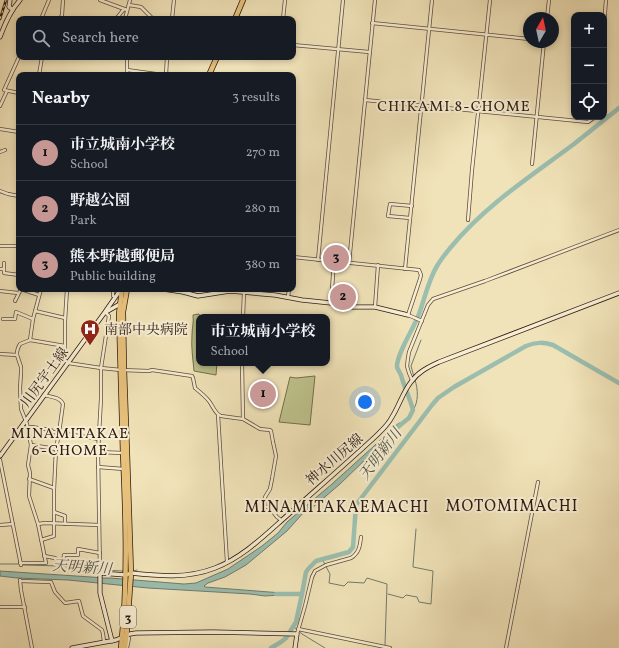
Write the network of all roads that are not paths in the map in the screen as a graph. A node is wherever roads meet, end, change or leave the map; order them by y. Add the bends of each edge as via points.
1 (10, 0) edge
2 (20, 0) edge
3 (49, 0) edge
4 (63, 0) edge
5 (100, 0) edge
6 (130, 0) edge
7 (174, 0) edge
8 (240, 0) edge
9 (243, 0) edge
10 (285, 0) edge
11 (343, 0) edge
12 (375, 0) edge
13 (432, 0) edge
14 (490, 0) edge
15 (549, 0) edge
16 (606, 0) edge
17 (129, 5) junction
18 (12, 9) junction
19 (126, 9) junction
20 (548, 12) edge
21 (605, 12) edge
22 (41, 16) edge
23 (61, 16) edge
24 (119, 16) edge
25 (125, 16) edge
26 (150, 16) edge
27 (172, 16) edge
28 (233, 16) edge
29 (236, 16) edge
30 (283, 16) edge
31 (372, 23) junction
32 (429, 29) junction
33 (486, 35) junction
34 (0, 37) edge
35 (523, 38) edge
36 (296, 44) edge
37 (543, 48) edge
38 (338, 49) junction
39 (369, 52) junction
40 (18, 60) edge
41 (42, 60) edge
42 (127, 60) edge
43 (166, 60) edge
44 (216, 60) edge
45 (217, 60) edge
46 (127, 70) joint
47 (40, 72) edge
48 (142, 72) edge
49 (164, 72) edge
50 (210, 72) edge
51 (214, 72) edge
52 (0, 89) edge
53 (6, 90) junction
54 (16, 92) edge
55 (365, 100) junction
56 (0, 106) edge
57 (421, 106) junction
58 (478, 111) junction
59 (537, 117) junction
60 (591, 120) edge
61 (0, 129) edge
62 (16, 132) edge
63 (5, 150) dead end
64 (0, 152) edge
65 (532, 164) dead end
66 (0, 191) edge
67 (16, 195) edge
68 (412, 206) junction
69 (410, 218) junction
70 (468, 220) dead end
71 (619, 230) edge
72 (0, 246) edge
73 (16, 246) edge
74 (296, 257) edge
75 (318, 260) junction
76 (334, 262) junction
77 (4, 263) dead end
78 (349, 263) junction
79 (378, 265) junction
80 (0, 269) edge
81 (4, 269) junction
82 (406, 269) junction
83 (16, 275) edge
84 (0, 291) edge
85 (30, 292) edge
86 (40, 292) edge
87 (67, 292) edge
88 (113, 292) edge
89 (120, 292) edge
90 (122, 292) edge
91 (126, 292) edge
92 (183, 292) edge
93 (224, 292) edge
94 (244, 292) joint
95 (289, 292) edge
96 (18, 293) joint
97 (263, 294) joint
98 (619, 294) edge
99 (39, 295) junction
100 (115, 298) junction
101 (288, 298) junction
102 (16, 301) dead end
103 (331, 303) junction
104 (122, 304) junction
105 (110, 305) junction
106 (375, 307) junction
107 (35, 311) junction
108 (106, 312) junction
109 (119, 314) junction
110 (243, 314) edge
111 (408, 315) junction
112 (66, 318) junction
113 (3, 319) dead end
114 (33, 319) junction
115 (422, 321) junction
116 (30, 340) junction
117 (65, 346) junction
118 (0, 354) edge
119 (17, 355) junction
120 (68, 363) junction
121 (242, 366) edge
122 (101, 368) junction
123 (122, 370) junction
124 (411, 381) junction
125 (44, 395) junction
126 (218, 415) junction
127 (243, 419) junction
128 (26, 421) junction
129 (28, 428) junction
130 (59, 433) junction
131 (99, 439) junction
132 (31, 445) junction
133 (56, 449) junction
134 (98, 452) junction
135 (125, 453) junction
136 (0, 456) edge
137 (0, 460) edge
138 (98, 467) junction
139 (124, 469) junction
140 (29, 480) junction
141 (538, 482) dead end
142 (54, 488) junction
143 (54, 512) junction
144 (281, 520) junction
145 (13, 524) junction
146 (38, 524) junction
147 (54, 524) junction
148 (65, 524) junction
149 (0, 525) edge
150 (99, 525) junction
151 (361, 537) dead end
152 (41, 540) junction
153 (100, 553) junction
154 (44, 556) junction
155 (227, 562) junction
156 (100, 575) junction
157 (128, 576) junction
158 (0, 607) edge
159 (24, 607) junction
160 (298, 629) junction
161 (295, 634) junction
162 (124, 637) junction
163 (112, 641) junction
164 (104, 642) junction
165 (32, 648) edge
166 (72, 648) edge
167 (121, 648) edge
168 (126, 648) edge
169 (295, 648) edge
170 (390, 648) edge
171 (506, 648) edge

1 - 18 main road via 9,7
2 - 18 main road
3 - 22 street
4 - 23 street
5 - 19 street
6 - 17 street
7 - 27 street
8 - 28 highway
9 - 29 highway
10 - 30 street
11 - 38 street
12 - 31 street
13 - 32 street
14 - 33 street
15 - 20 street
16 - 21 street
17 - 19 street
17 - 26 street via 141,7
18 - 34 main road
19 - 24 street
19 - 25 street
31 - 32 street
31 - 39 street
32 - 33 street
32 - 57 street
33 - 35 street
33 - 58 street
36 - 38 street
37 - 59 street
38 - 39 street
38 - 75 street
39 - 55 street
40 - 53 street
41 - 47 street
42 - 46 street
43 - 49 street
44 - 50 highway
45 - 51 highway
46 - 48 street
52 - 53 street
53 - 54 street
53 - 56 street
55 - 57 street
55 - 78 street
57 - 58 street
57 - 68 street
58 - 59 street
58 - 70 street
59 - 60 street via 588,122
59 - 65 street
61 - 62 street
63 - 64 street
66 - 67 street
68 - 69 street
68 - 69 street via 390,204 388,216
69 - 82 street
71 - 115 street via 433,299
72 - 73 street
74 - 75 street
75 - 76 street
76 - 78 street
76 - 103 street
77 - 81 street
78 - 79 street
79 - 82 street
79 - 106 street
80 - 81 street
81 - 83 street via 4,273
82 - 111 street via 419,270 421,275
84 - 96 street
85 - 99 street
86 - 99 street
87 - 112 street
88 - 100 street
89 - 100 main road, 川尻宇土線
90 - 104 highway, 3
91 - 104 highway, 3
92 - 93 main road via 198,296
94 - 97 main road
94 - 110 street
95 - 101 street
96 - 102 street
97 - 101 main road
98 - 124 main road, 神水川尻線 via 438,362
99 - 107 street
100 - 105 main road, 川尻宇土線
101 - 103 main road
103 - 106 main road via 351,307
104 - 105 main road via 116,302
104 - 108 main road, 川尻宇土線
104 - 109 highway, 3
104 - 123 highway, 3
105 - 108 main road, 川尻宇土線
106 - 111 main road
107 - 112 street
107 - 114 street
108 - 109 main road via 116,311
108 - 120 main road, 川尻宇土線
108 - 122 street via 109,316
109 - 123 highway, 3
111 - 115 street
112 - 117 street
113 - 114 street via 15,319 16,312
114 - 116 street
115 - 124 street via 409,352 407,366
116 - 117 street
116 - 119 street via 20,344
117 - 120 street via 65,360
118 - 119 street
119 - 128 street via 21,367 21,409
120 - 122 street
120 - 125 main road, 川尻宇土線
121 - 127 street
122 - 123 street
122 - 131 street
123 - 126 street via 152,370 192,376 195,388
123 - 135 highway, 3
124 - 144 main road, 神水川尻線 via 385,427
125 - 128 main road, 川尻宇土線
125 - 130 street via 62,401
126 - 127 street
126 - 155 street
127 - 144 street via 271,432 276,456 272,484 265,496 264,506 270,508
128 - 129 street
128 - 136 main road, 川尻宇土線
129 - 130 street
129 - 132 street
130 - 131 street
130 - 133 street
131 - 134 street
132 - 133 street
132 - 140 street
133 - 142 street
134 - 135 street
134 - 138 street
135 - 139 highway, 3
135 - 157 highway, 3
137 - 145 street
138 - 139 street
138 - 150 street
139 - 157 highway, 3
140 - 142 street
140 - 146 street via 29,496
141 - 171 street
142 - 143 street
143 - 147 street
143 - 148 street via 65,516
144 - 155 main road, 神水川尻線 via 245,551
145 - 149 street
145 - 154 street via 20,564 46,563
146 - 147 street
146 - 152 street
147 - 148 street
147 - 152 street via 54,536
148 - 150 street
150 - 153 street
151 - 160 street via 359,549 354,556 315,571
152 - 154 street
153 - 154 street via 78,549 78,555 64,555 63,561
153 - 156 street
155 - 157 main road, 神水川尻線 via 215,568 183,576
156 - 157 main road, 神水川尻線
156 - 163 main road via 100,593
157 - 162 highway, 3
158 - 159 street
159 - 164 street via 20,580 51,582 55,592 65,603 79,601 83,616 102,630
159 - 165 street
160 - 161 street
160 - 170 street
161 - 162 main road via 205,632 136,634
161 - 169 main road
162 - 163 main road
162 - 167 highway, 3
162 - 168 highway, 3
163 - 164 main road
164 - 166 main road

